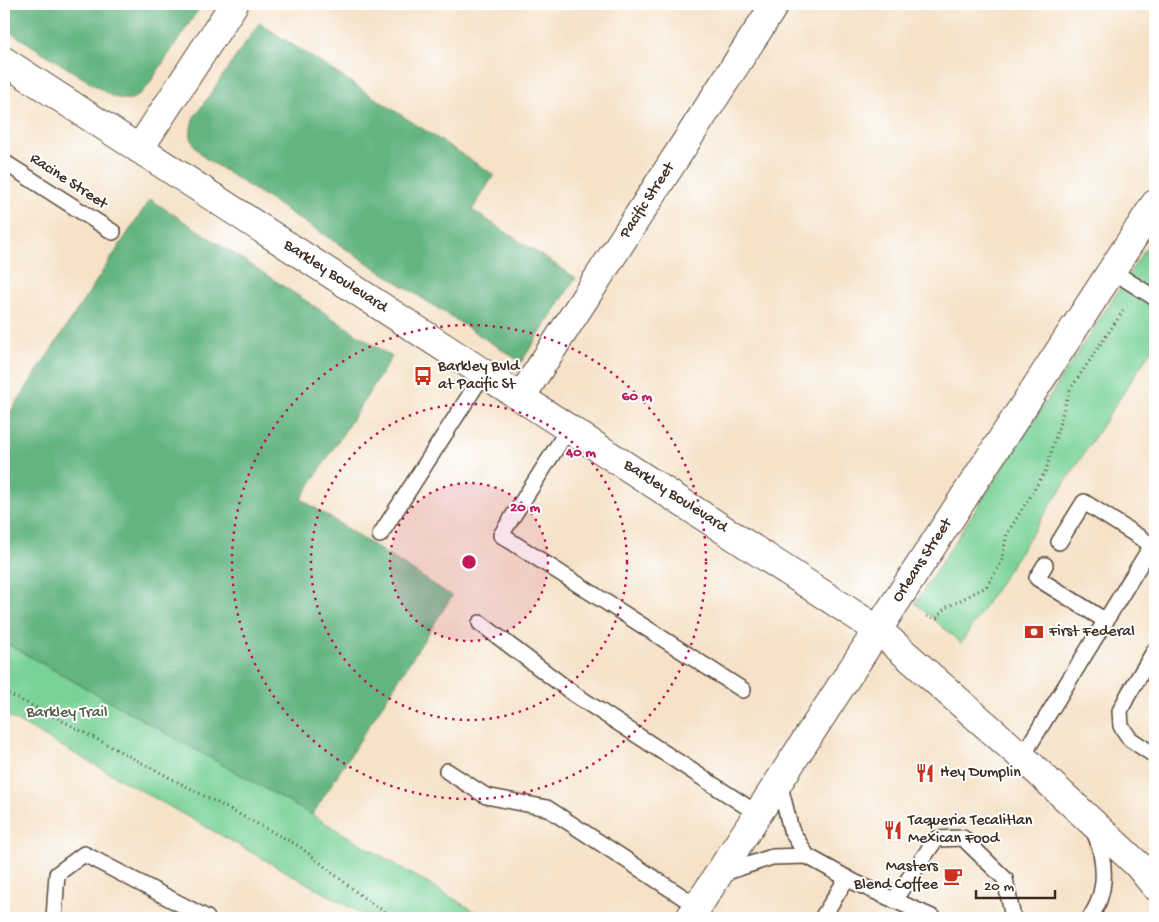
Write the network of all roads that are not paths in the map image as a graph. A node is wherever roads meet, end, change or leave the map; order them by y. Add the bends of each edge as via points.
1 (234, 4) edge
2 (775, 4) edge
3 (4, 61) edge
4 (139, 149) junction
5 (4, 162) edge
6 (1155, 204) edge
7 (112, 232) dead end
8 (1112, 270) junction
9 (1155, 298) edge
10 (484, 373) junction
11 (521, 397) junction
12 (569, 428) junction
13 (380, 535) dead end
14 (1059, 542) dead end
15 (1154, 546) edge
16 (1045, 565) dead end
17 (1106, 621) junction
18 (480, 623) dead end
19 (878, 630) junction
20 (1155, 650) edge
21 (743, 690) dead end
22 (1151, 753) dead end
23 (1022, 757) junction
24 (447, 771) dead end
25 (779, 782) junction
26 (758, 814) junction
27 (1090, 821) junction
28 (807, 856) junction
29 (719, 875) junction
30 (847, 878) junction
31 (1155, 886) edge
32 (894, 900) junction
33 (694, 912) edge
34 (54, 918) edge
35 (207, 918) edge
36 (822, 918) edge
37 (934, 918) edge
38 (1013, 918) edge
39 (1090, 918) edge

1 - 4 main road
2 - 11 main road, Pacific Street
3 - 4 main road, Barkley Boulevard
4 - 10 main road, Barkley Boulevard
5 - 7 lane, Racine Street
6 - 8 main road, Orleans Street
8 - 9 lane
8 - 19 main road, Orleans Street
10 - 11 main road, Barkley Boulevard
10 - 13 lane
11 - 12 main road, Barkley Boulevard
12 - 19 main road, Barkley Boulevard
12 - 21 lane via 501,534
14 - 15 lane via 1084,502
15 - 17 lane
16 - 17 lane via 1037,578
17 - 23 lane
18 - 26 lane via 574,694
19 - 23 main road, Barkley Boulevard
19 - 25 main road, Orleans Street
20 - 22 lane via 1120,712 1121,726 1130,739
23 - 27 main road, Barkley Boulevard
24 - 33 lane via 486,796 546,808
25 - 26 main road, Orleans Street
25 - 28 lane via 791,830
26 - 29 main road, Orleans Street
27 - 31 main road, Barkley Boulevard via 1138,865
27 - 39 lane via 1101,847 1104,877 1099,900
28 - 29 lane via 772,857
28 - 30 lane
29 - 33 main road, Orleans Street
30 - 32 lane
30 - 36 lane
32 - 37 lane
32 - 38 lane via 936,839 963,838 1006,879
34 - 35 lane via 57,874 84,854

